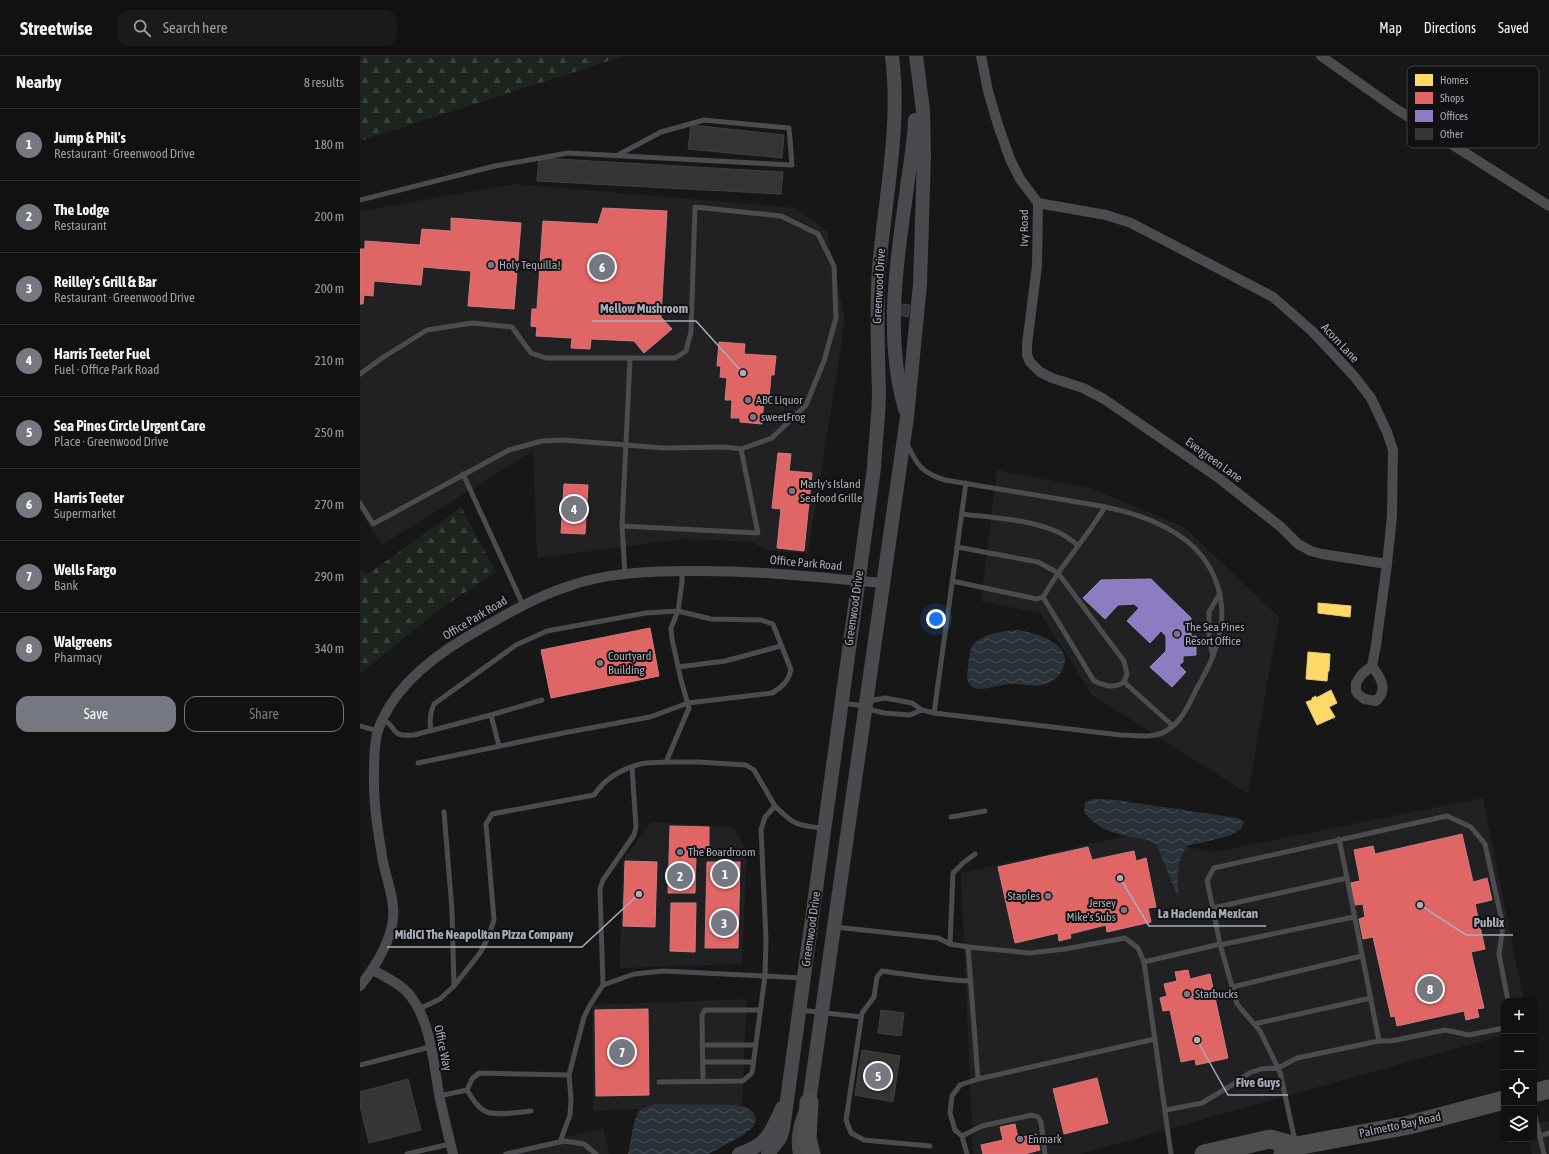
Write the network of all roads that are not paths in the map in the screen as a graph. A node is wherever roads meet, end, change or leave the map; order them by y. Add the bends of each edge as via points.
1 (892, 56) edge
2 (916, 56) edge
3 (981, 56) edge
4 (1320, 56) edge
5 (918, 72) junction
6 (1407, 116) edge
7 (1458, 148) edge
8 (618, 155) junction
9 (360, 200) edge
10 (1038, 203) junction
11 (1549, 206) edge
12 (630, 359) junction
13 (1030, 362) joint
14 (360, 374) edge
15 (907, 417) junction
16 (904, 438) junction
17 (625, 445) junction
18 (741, 448) junction
19 (463, 474) junction
20 (966, 483) junction
21 (360, 503) edge
22 (1105, 507) junction
23 (962, 514) junction
24 (622, 526) junction
25 (1078, 545) junction
26 (957, 547) junction
27 (1387, 564) junction
28 (682, 571) junction
29 (1058, 573) junction
30 (625, 574) junction
31 (858, 581) junction
32 (952, 581) junction
33 (882, 583) junction
34 (1220, 593) junction
35 (1043, 597) junction
36 (523, 605) junction
37 (678, 611) junction
38 (781, 646) junction
39 (1213, 656) junction
40 (1372, 666) dead end
41 (678, 667) junction
42 (1124, 682) junction
43 (542, 700) dead end
44 (688, 703) junction
45 (841, 703) junction
46 (865, 706) junction
47 (922, 710) junction
48 (934, 713) junction
49 (491, 715) junction
50 (383, 719) junction
51 (360, 726) edge
52 (1173, 726) junction
53 (431, 730) junction
54 (378, 731) junction
55 (499, 746) junction
56 (666, 762) junction
57 (418, 763) dead end
58 (632, 767) junction
59 (775, 806) junction
60 (985, 811) dead end
61 (444, 812) dead end
62 (952, 817) dead end
63 (824, 829) junction
64 (1339, 839) junction
65 (975, 854) dead end
66 (1347, 878) junction
67 (1213, 908) junction
68 (1354, 917) junction
69 (834, 927) junction
70 (950, 944) junction
71 (1220, 944) junction
72 (968, 947) junction
73 (1362, 956) junction
74 (1144, 962) junction
75 (373, 970) junction
76 (765, 976) junction
77 (804, 978) junction
78 (970, 981) junction
79 (603, 985) junction
80 (360, 986) edge
81 (454, 986) junction
82 (1232, 987) junction
83 (1371, 998) junction
84 (1507, 998) edge
85 (418, 1009) junction
86 (760, 1010) junction
87 (800, 1010) junction
88 (822, 1012) junction
89 (861, 1017) junction
90 (1254, 1024) junction
91 (1501, 1029) edge
92 (1155, 1039) junction
93 (1379, 1040) junction
94 (702, 1045) junction
95 (756, 1045) junction
96 (430, 1047) junction
97 (702, 1062) junction
98 (753, 1062) junction
99 (360, 1065) edge
100 (1278, 1068) junction
101 (569, 1074) junction
102 (978, 1079) junction
103 (659, 1082) dead end
104 (703, 1082) junction
105 (1549, 1089) edge
106 (467, 1090) junction
107 (789, 1091) junction
108 (1537, 1092) edge
109 (439, 1096) junction
110 (1501, 1101) edge
111 (809, 1102) junction
112 (1166, 1110) junction
113 (531, 1111) dead end
114 (1537, 1124) edge
115 (1549, 1133) edge
116 (962, 1136) junction
117 (1540, 1136) junction
118 (560, 1142) junction
119 (930, 1146) dead end
120 (452, 1149) edge
121 (1292, 1151) edge
122 (407, 1154) edge
123 (506, 1154) edge
124 (596, 1154) edge
125 (739, 1154) edge
126 (768, 1154) edge
127 (800, 1154) edge
128 (811, 1154) edge
129 (966, 1154) edge
130 (1045, 1154) edge
131 (1171, 1154) edge
132 (1204, 1154) edge
133 (1544, 1154) edge

1 - 31 street, Greenwood Drive via 894,128 877,310 878,425
2 - 5 street, Greenwood Drive
3 - 10 street, Ivy Road via 996,118 1010,159 1020,179
4 - 6 street
5 - 15 street, Greenwood Drive via 923,110 924,157 920,284
5 - 15 street, Greenwood Drive via 915,126 894,308 895,363
7 - 11 street
8 - 8 lane via 634,156 792,165 789,128 704,120 661,132
8 - 9 lane via 568,153 495,166
10 - 13 street, Ivy Road via 1037,266 1027,344
10 - 27 street, Acorn Lane via 1106,215 1131,223 1273,297 1314,332 1371,398 1392,442 1392,516
12 - 14 lane via 546,358 531,353 512,327 472,323 427,330
12 - 17 lane
12 - 18 lane via 675,358 686,351 691,332 695,206 781,216 818,234 834,266 836,318 824,361 806,405 772,438
13 - 27 street, Evergreen Lane via 1040,372 1052,378 1083,388 1104,399 1220,479 1281,527 1298,544 1322,554
15 - 16 street, Greenwood Drive
16 - 20 lane via 915,461 922,469 932,476
16 - 33 street, Greenwood Drive
17 - 18 lane
17 - 19 lane via 563,440 542,441 509,450
17 - 24 lane
18 - 24 lane via 758,533
19 - 21 lane via 373,524
19 - 36 lane
20 - 22 lane
20 - 23 lane
22 - 25 lane via 1092,529
22 - 34 lane via 1148,519 1177,534 1199,552 1215,575
23 - 25 lane via 1037,524 1061,534
23 - 26 lane
24 - 30 lane
25 - 29 lane
26 - 29 lane via 1038,562
26 - 32 lane
27 - 40 street, Acorn Lane
28 - 30 street, Office Park Road
28 - 31 street, Office Park Road via 758,572
28 - 37 lane
29 - 35 lane
29 - 42 lane via 1124,661 1127,674
30 - 36 street, Office Park Road via 570,585
31 - 33 street, Office Park Road
31 - 45 street, Greenwood Drive
32 - 35 lane via 1037,599
32 - 48 lane
33 - 46 street, Greenwood Drive
34 - 39 lane via 1221,622
34 - 39 lane via 1209,612 1208,640
35 - 42 lane via 1094,681 1105,686 1116,686
36 - 50 street, Office Park Road via 455,644 431,662 395,699
37 - 38 lane via 711,619 761,620 773,624
37 - 41 lane via 671,628
37 - 53 lane via 646,613 547,631 516,645 434,704 430,712
38 - 41 lane via 725,660
38 - 44 lane via 791,670 789,678 772,693
39 - 52 lane via 1182,716
41 - 44 lane
42 - 52 lane
43 - 49 lane
44 - 55 lane via 650,717
44 - 56 lane via 689,708
45 - 46 lane
45 - 63 street, Greenwood Drive
46 - 47 lane via 884,713 910,715
46 - 47 lane via 874,700 885,698 912,703
46 - 69 street, Greenwood Drive
47 - 48 lane
48 - 52 lane via 1150,736
49 - 53 lane
49 - 55 lane
50 - 53 lane via 401,736
50 - 54 street, Office Park Road
51 - 54 lane
54 - 75 street, Office Park Road via 375,744 375,814 393,909 393,922
55 - 57 lane
56 - 58 lane via 638,764
56 - 59 lane via 746,765 754,770
58 - 79 lane via 636,827 634,835 603,880 600,889
58 - 81 lane via 619,772 600,786 594,795 492,814 486,824 494,920 480,953
59 - 63 lane via 794,823
59 - 76 lane via 765,817 761,830 766,939
60 - 62 lane
61 - 81 lane via 452,910
63 - 77 street, Greenwood Drive
64 - 66 lane
64 - 67 lane via 1214,868 1208,880
64 - 84 lane via 1447,816 1471,827 1485,844 1503,926 1499,954
65 - 70 lane via 953,873
66 - 67 lane
66 - 68 lane
67 - 71 lane
68 - 71 lane
68 - 73 lane
69 - 70 lane via 938,938
69 - 88 street, Greenwood Drive
70 - 72 lane
71 - 74 lane
71 - 82 lane
72 - 74 lane via 1030,953 1125,938 1138,948
72 - 78 lane
73 - 82 lane
73 - 83 lane
74 - 92 lane
75 - 80 street, Office Park Road
75 - 85 street, Office Way via 398,983
76 - 77 lane
76 - 79 lane via 663,971 634,974
76 - 86 lane
77 - 87 street, Greenwood Drive
78 - 89 lane via 947,981 882,971 877,977 874,997
78 - 102 lane
79 - 101 lane via 584,1017
81 - 85 lane via 440,1000
82 - 90 lane via 1236,1004
83 - 90 lane
83 - 93 lane
85 - 96 street, Office Way
86 - 94 lane via 706,1010 702,1015
86 - 95 lane
87 - 88 lane
87 - 107 street, Greenwood Drive
88 - 89 lane
88 - 111 street, Greenwood Drive
89 - 119 lane via 846,1120 851,1133 864,1140
90 - 100 lane
91 - 93 lane via 1469,1035 1445,1030 1391,1041
92 - 102 lane
92 - 112 lane
93 - 100 lane via 1297,1058
94 - 95 lane
94 - 97 lane
95 - 98 lane
96 - 99 lane
96 - 109 street, Office Way
97 - 98 lane
97 - 104 lane
98 - 104 lane via 752,1073 743,1081
100 - 112 lane via 1249,1073 1202,1103
100 - 121 lane
101 - 106 lane via 479,1073 472,1079
101 - 118 lane via 570,1115
102 - 116 lane via 960,1085 952,1096 950,1113 955,1130
103 - 104 lane
105 - 108 highway
106 - 109 lane
106 - 113 lane via 484,1111
107 - 125 street via 768,1136 757,1146
107 - 126 street, Greenwood Drive via 784,1129
109 - 120 street, Office Way
110 - 121 highway, Palmetto Bay Road via 1409,1125
111 - 127 street, Greenwood Drive via 799,1128
111 - 128 highway via 807,1138
112 - 131 lane
114 - 117 lane
115 - 117 lane
116 - 129 lane
116 - 130 lane via 982,1126 1032,1115 1038,1117 1041,1122
117 - 133 lane
118 - 123 lane
118 - 124 lane via 584,1144
120 - 122 lane
121 - 132 highway, Palmetto Bay Road via 1270,1139

